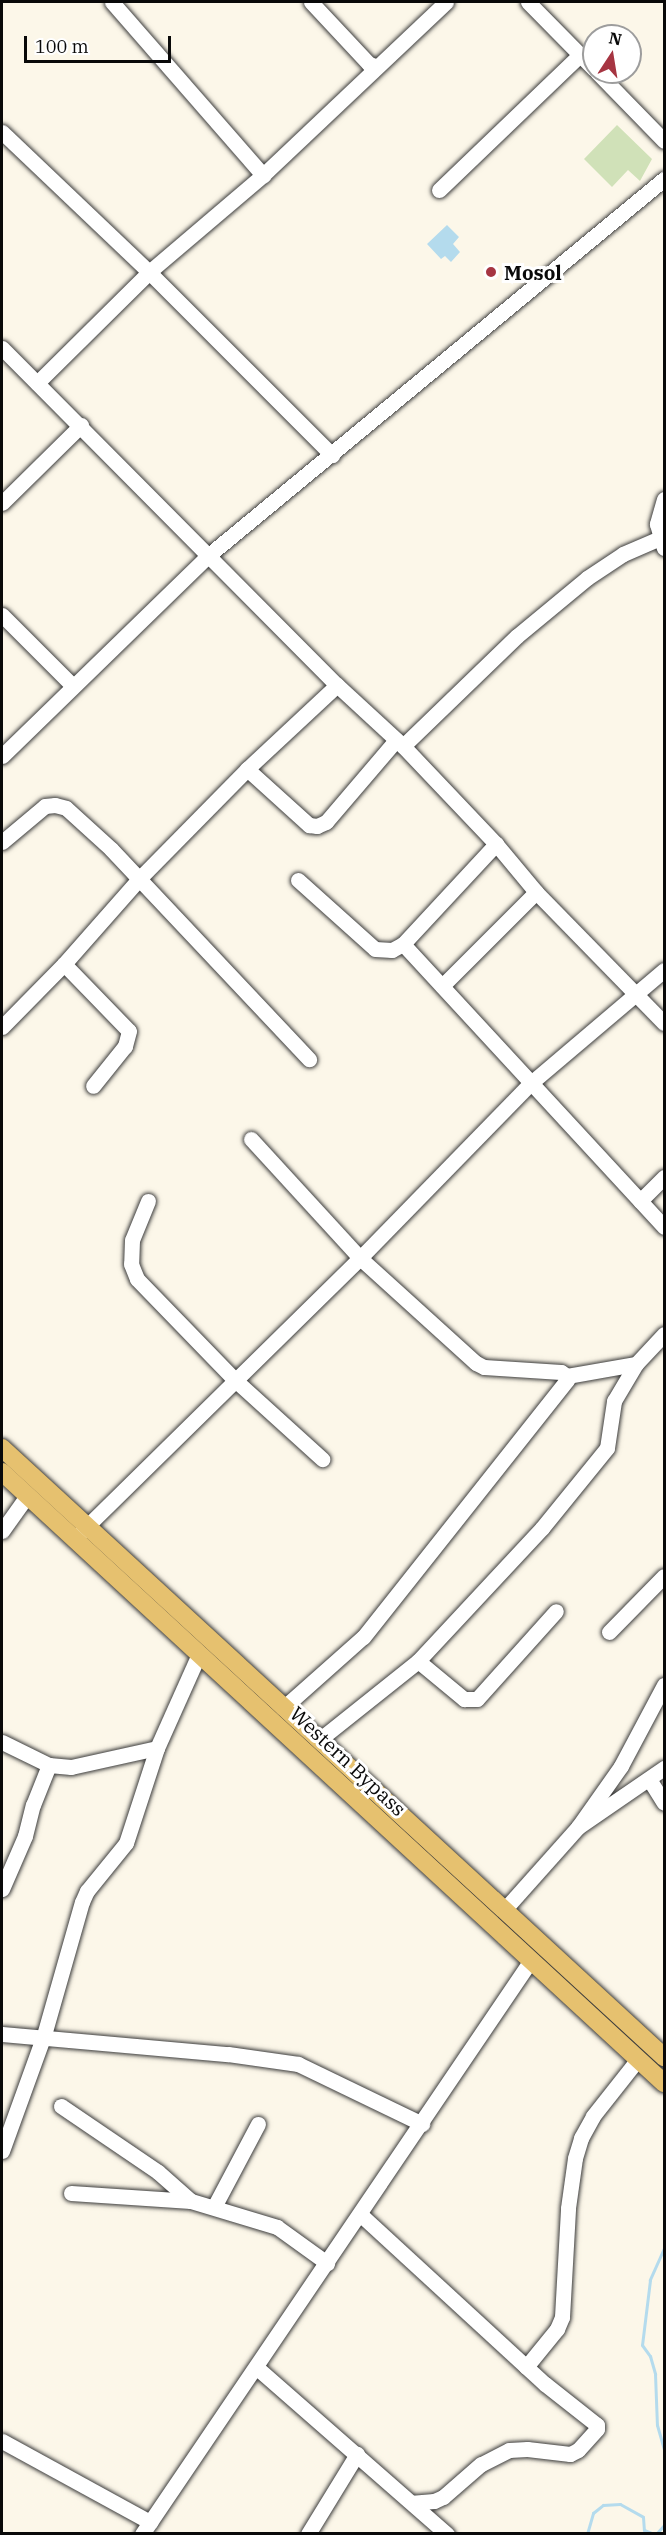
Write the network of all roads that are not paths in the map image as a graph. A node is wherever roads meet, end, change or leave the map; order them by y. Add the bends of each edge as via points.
1 (112, 2) edge
2 (311, 2) edge
3 (446, 2) edge
4 (528, 2) edge
5 (580, 56) joint
6 (375, 66) junction
7 (608, 84) edge
8 (2, 132) edge
9 (664, 141) edge
10 (263, 175) junction
11 (664, 179) edge
12 (439, 190) dead end
13 (149, 272) junction
14 (2, 348) edge
15 (37, 383) junction
16 (81, 425) junction
17 (332, 455) junction
18 (664, 500) edge
19 (2, 503) edge
20 (662, 543) edge
21 (210, 554) junction
22 (2, 615) edge
23 (338, 685) junction
24 (73, 686) junction
25 (400, 743) junction
26 (2, 756) edge
27 (247, 769) junction
28 (2, 842) edge
29 (496, 844) junction
30 (138, 880) junction
31 (298, 880) dead end
32 (536, 892) junction
33 (404, 944) junction
34 (64, 964) junction
35 (664, 970) edge
36 (442, 986) junction
37 (637, 995) junction
38 (4, 1020) edge
39 (664, 1023) edge
40 (309, 1059) dead end
41 (532, 1082) junction
42 (93, 1086) dead end
43 (251, 1139) dead end
44 (664, 1178) edge
45 (148, 1201) dead end
46 (640, 1201) junction
47 (664, 1227) edge
48 (360, 1258) junction
49 (664, 1334) edge
50 (636, 1364) junction
51 (567, 1376) junction
52 (234, 1380) junction
53 (2, 1448) edge
54 (322, 1459) dead end
55 (2, 1472) edge
56 (27, 1496) junction
57 (2, 1531) edge
58 (80, 1533) junction
59 (664, 1576) edge
60 (556, 1611) dead end
61 (609, 1632) dead end
62 (199, 1654) junction
63 (418, 1661) junction
64 (664, 1685) edge
65 (283, 1708) junction
66 (319, 1740) junction
67 (2, 1742) edge
68 (157, 1748) junction
69 (49, 1766) junction
70 (664, 1768) edge
71 (649, 1779) junction
72 (664, 1803) edge
73 (578, 1827) junction
74 (2, 1889) edge
75 (505, 1909) junction
76 (531, 1960) junction
77 (2, 2034) edge
78 (44, 2035) junction
79 (664, 2057) edge
80 (638, 2059) junction
81 (664, 2083) edge
82 (61, 2106) dead end
83 (258, 2124) dead end
84 (422, 2124) junction
85 (2, 2151) edge
86 (71, 2193) dead end
87 (191, 2201) junction
88 (214, 2207) junction
89 (360, 2214) junction
90 (327, 2263) junction
91 (256, 2367) junction
92 (526, 2367) junction
93 (2, 2442) edge
94 (357, 2454) junction
95 (413, 2503) junction
96 (146, 2528) edge
97 (437, 2530) edge
98 (308, 2534) edge

1 - 10 street
2 - 6 street
3 - 6 street
4 - 5 street
5 - 12 street
6 - 10 street
7 - 9 street
8 - 13 street
10 - 13 street
11 - 17 street
13 - 15 street
13 - 17 street
14 - 15 street
15 - 16 street
16 - 19 street
16 - 21 street
17 - 21 street
18 - 20 street via 657,524
20 - 25 street via 623,554 587,578
21 - 23 street
21 - 24 street
22 - 24 street
23 - 25 street
23 - 27 street
24 - 26 street
25 - 27 street via 326,822 317,826 309,825
25 - 29 street
27 - 30 street
28 - 30 street via 45,806 55,804 66,808 111,849
29 - 32 street
29 - 33 street
30 - 34 street
30 - 40 street
31 - 33 street via 375,949 392,950
32 - 36 street
32 - 37 street
33 - 36 street
34 - 38 street
34 - 42 street via 129,1031 125,1046
35 - 37 street
36 - 41 street
37 - 39 street
37 - 41 street
41 - 46 street
41 - 48 street
43 - 48 street
44 - 46 street
45 - 52 street via 132,1240 131,1264 137,1280
46 - 47 street
48 - 51 street via 476,1363 484,1367 561,1372
48 - 52 street
49 - 50 street
50 - 51 street
50 - 63 street via 614,1401 607,1449 542,1528
51 - 65 street via 564,1387 363,1637
52 - 54 street
52 - 58 street
53 - 58 main road, Western Bypass
55 - 56 main road, Western Bypass
56 - 57 street
56 - 58 main road, Western Bypass
58 - 62 main road, Western Bypass
58 - 65 main road, Western Bypass
59 - 61 street
60 - 63 street via 477,1699 464,1699
62 - 68 street
62 - 76 main road, Western Bypass
63 - 66 street
64 - 73 street via 621,1766
65 - 66 main road, Western Bypass
66 - 75 main road, Western Bypass
67 - 69 street
68 - 69 street via 71,1767
68 - 78 street via 126,1843 82,1902
69 - 74 street
70 - 71 street
71 - 72 street
71 - 73 street
73 - 75 street
75 - 79 main road, Western Bypass
76 - 80 main road, Western Bypass
76 - 84 street
77 - 78 street
78 - 84 street via 298,2064
78 - 85 street
80 - 81 main road, Western Bypass
80 - 92 street via 593,2116 581,2138 568,2208 562,2317
82 - 87 street via 158,2172
83 - 88 street
84 - 89 street
86 - 87 street
87 - 88 street
88 - 90 street via 277,2227
89 - 90 street
89 - 92 street
90 - 91 street
91 - 94 street
91 - 96 street
92 - 95 street via 597,2425 595,2432 570,2454 528,2448 496,2455 481,2463 443,2497 434,2502
93 - 96 street
94 - 95 street
94 - 98 street
95 - 97 street

